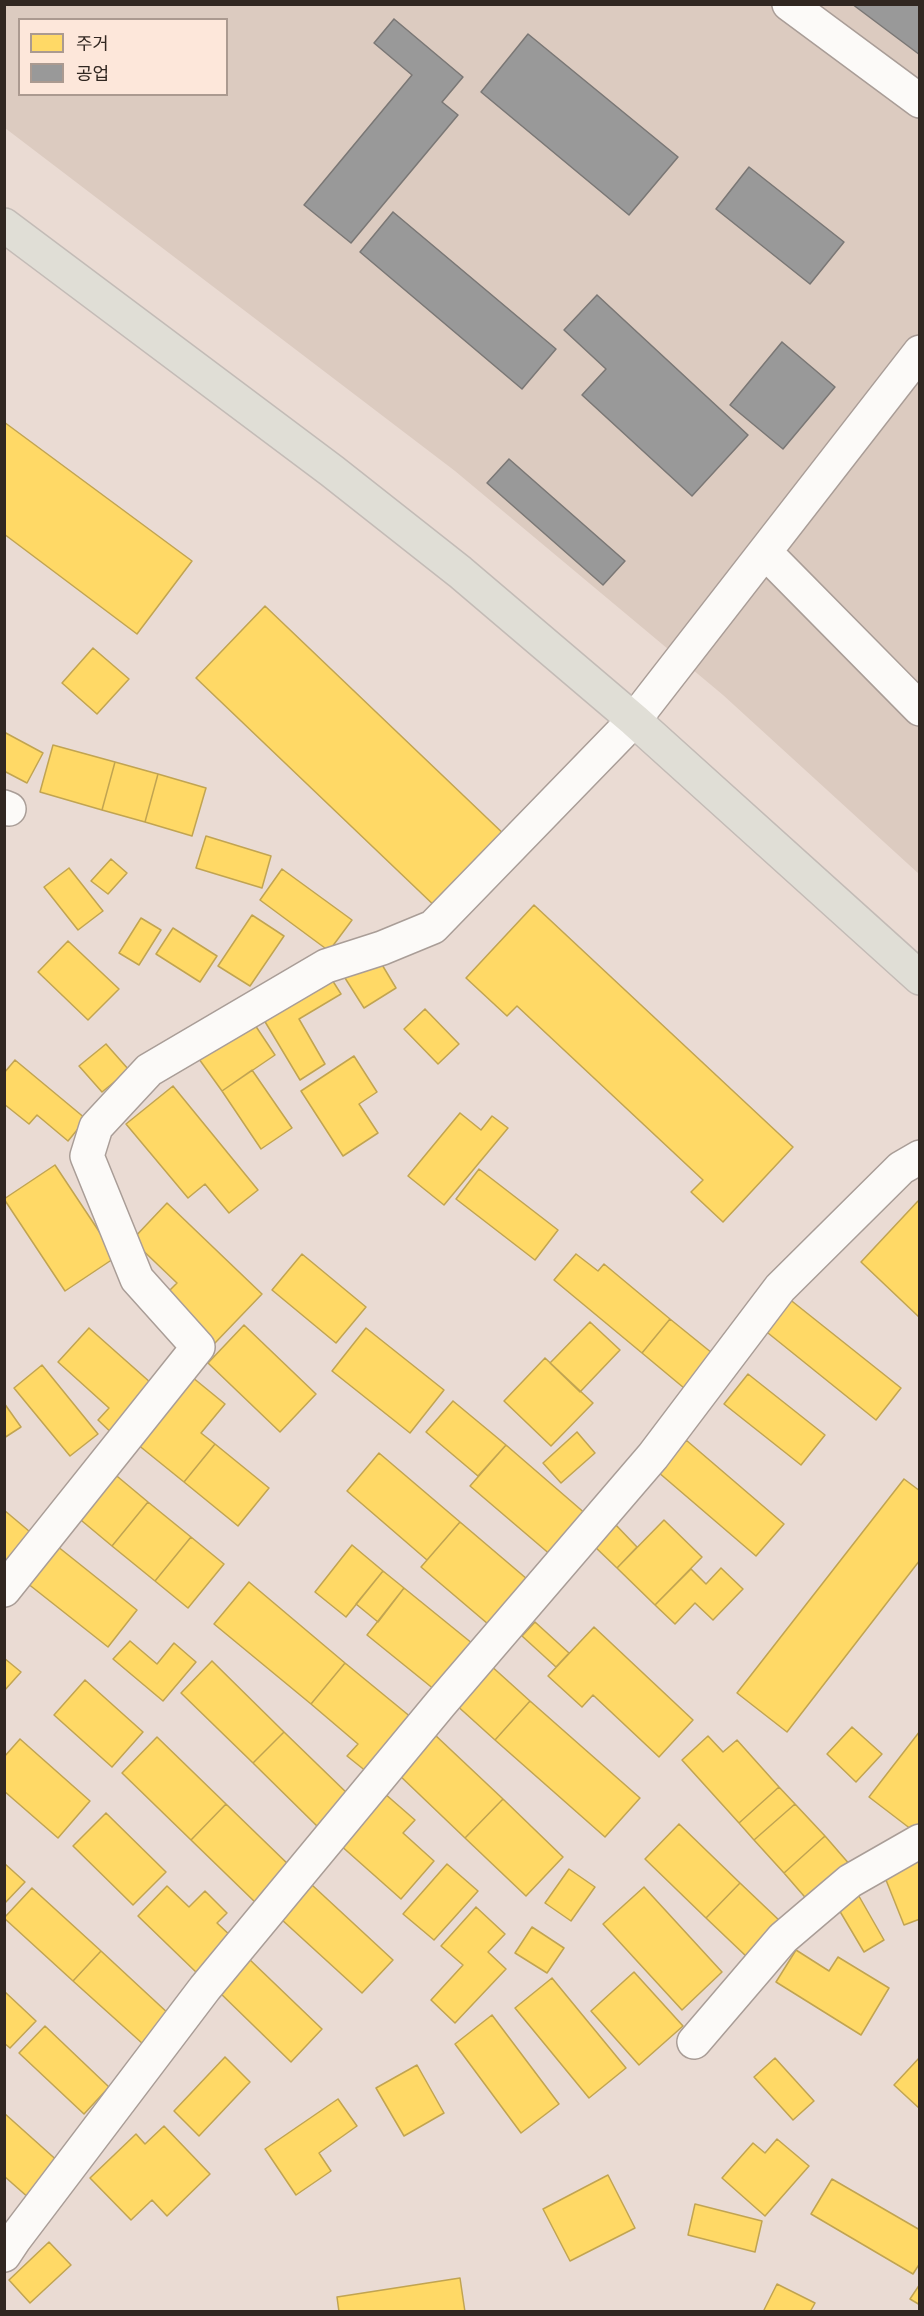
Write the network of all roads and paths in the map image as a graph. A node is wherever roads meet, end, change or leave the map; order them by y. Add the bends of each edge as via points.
1 (789, 4) edge
2 (920, 101) edge
3 (4, 225) edge
4 (920, 352) edge
5 (765, 552) junction
6 (920, 709) edge
7 (634, 720) junction
8 (920, 978) edge
9 (920, 1157) edge
10 (4, 1590) edge
11 (920, 1840) edge
12 (694, 2042) dead end
13 (4, 2255) edge

1 - 2 street
3 - 7 main road via 332,471 460,572
4 - 5 street
5 - 6 street
5 - 7 street
7 - 8 main road
7 - 10 street via 433,927 326,966 149,1070 96,1127 87,1156 137,1279 198,1347
9 - 13 street via 901,1168 780,1288 653,1456 441,1703 205,1988
11 - 12 street via 850,1881 783,1938

